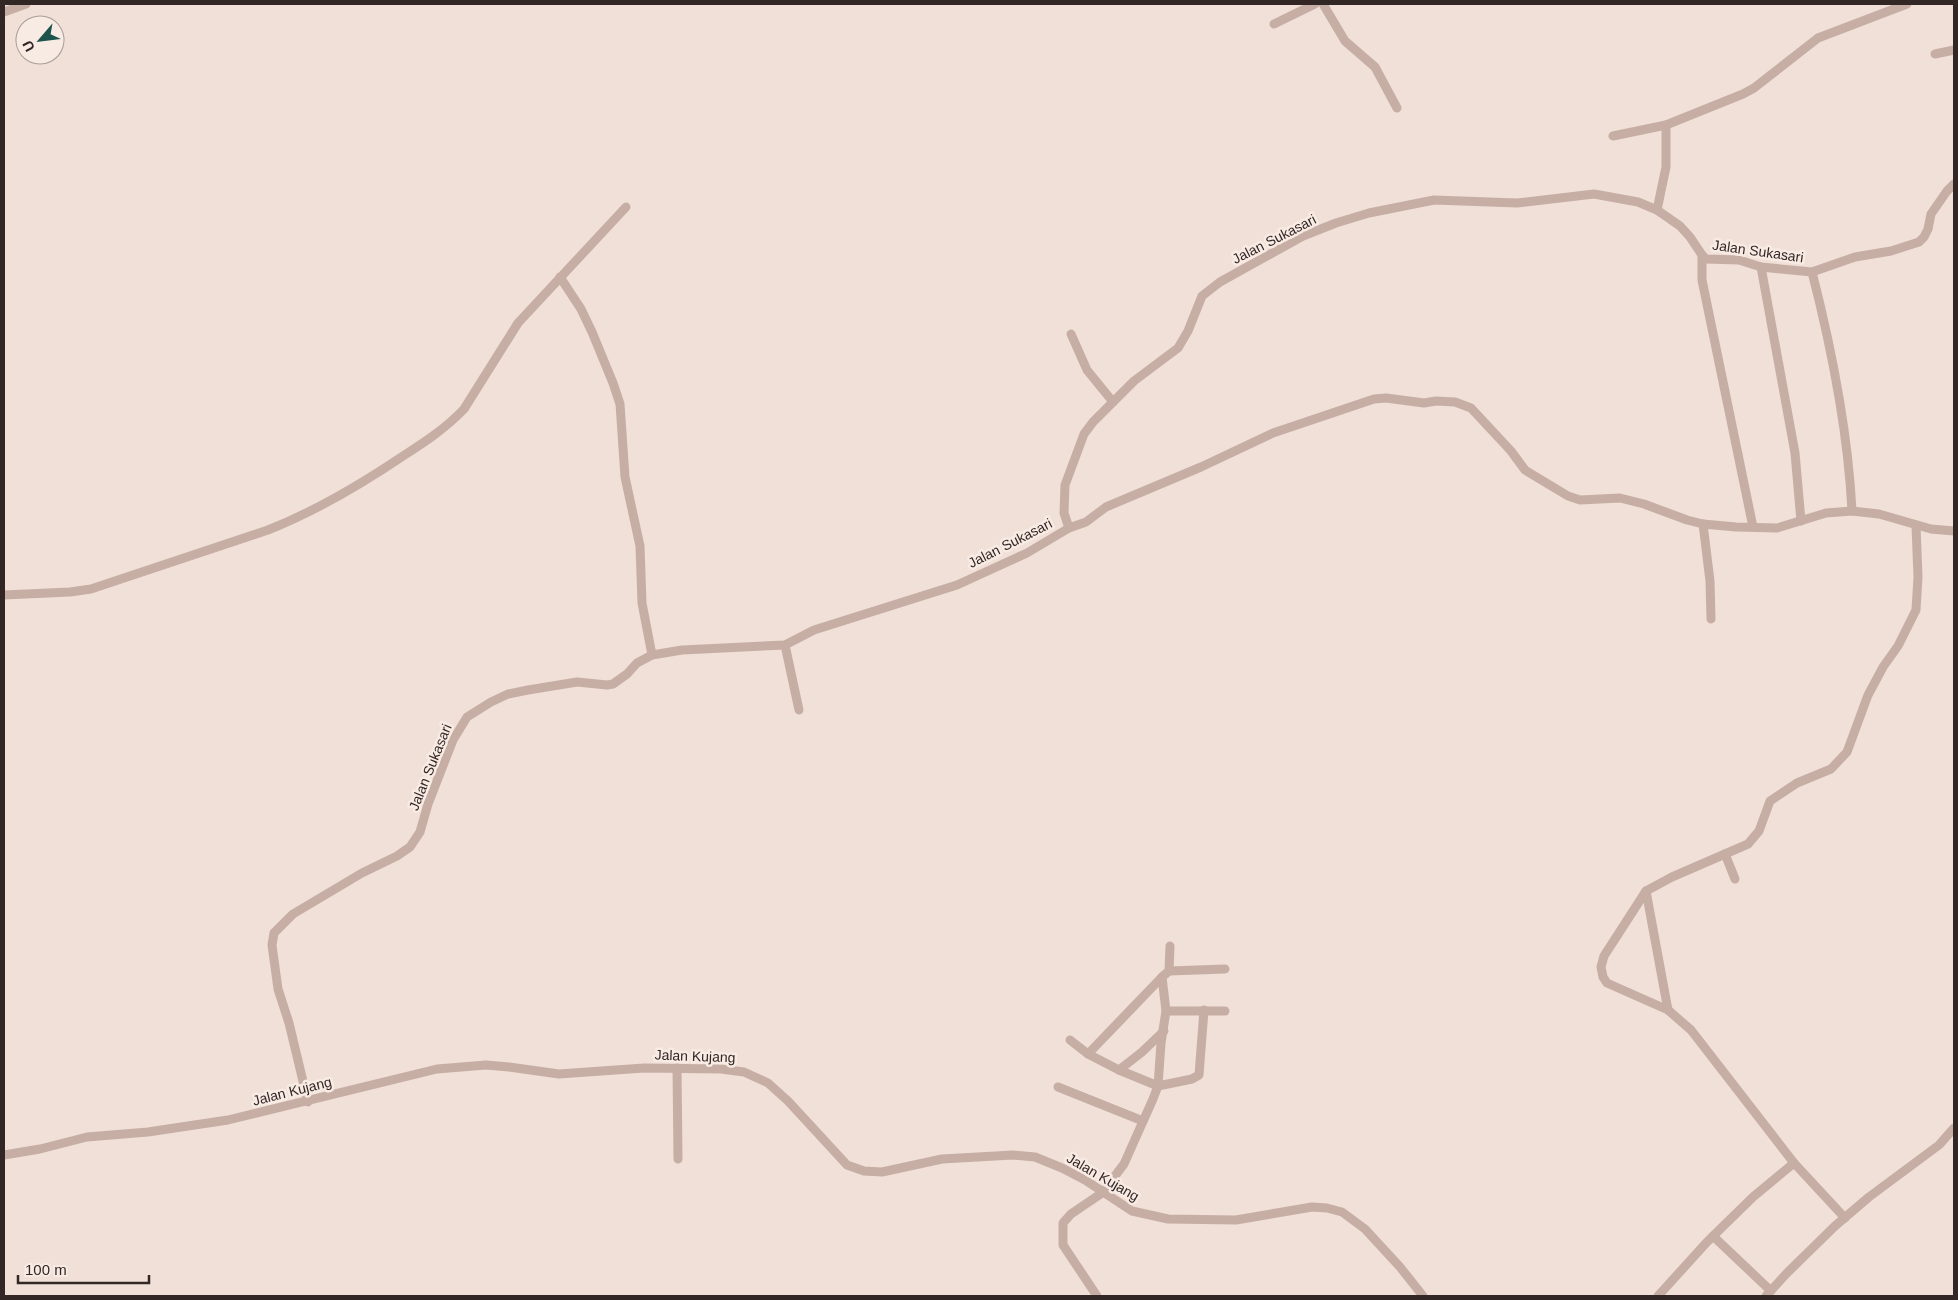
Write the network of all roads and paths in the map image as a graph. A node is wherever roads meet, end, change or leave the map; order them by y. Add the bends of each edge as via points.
1 (26, 4) edge
2 (1315, 4) edge
3 (1323, 4) edge
4 (1907, 4) edge
5 (4, 12) edge
6 (1274, 24) dead end
7 (1954, 50) edge
8 (1935, 54) dead end
9 (1397, 108) dead end
10 (1666, 125) junction
11 (1613, 136) dead end
12 (1954, 184) edge
13 (626, 207) dead end
14 (1657, 210) junction
15 (1702, 255) junction
16 (1761, 267) junction
17 (1812, 272) junction
18 (560, 277) junction
19 (1070, 334) dead end
20 (1113, 402) junction
21 (1852, 511) junction
22 (1801, 521) junction
23 (1703, 524) junction
24 (1916, 526) junction
25 (1753, 527) junction
26 (1069, 528) junction
27 (1954, 531) edge
28 (4, 595) edge
29 (1711, 619) dead end
30 (785, 645) junction
31 (652, 655) junction
32 (799, 710) dead end
33 (1725, 854) junction
34 (1735, 879) dead end
35 (1646, 892) junction
36 (1170, 946) dead end
37 (1225, 969) dead end
38 (1165, 974) junction
39 (1166, 1010) junction
40 (1204, 1010) junction
41 (1668, 1010) junction
42 (1225, 1011) dead end
43 (1164, 1030) junction
44 (1070, 1040) dead end
45 (1088, 1054) junction
46 (677, 1068) junction
47 (1119, 1070) junction
48 (1158, 1086) junction
49 (1058, 1087) dead end
50 (308, 1102) junction
51 (1143, 1121) junction
52 (1954, 1128) edge
53 (4, 1155) edge
54 (678, 1159) dead end
55 (1794, 1163) junction
56 (1102, 1193) junction
57 (1845, 1218) junction
58 (1713, 1236) junction
59 (1768, 1294) edge
60 (1097, 1296) edge
61 (1423, 1296) edge
62 (1658, 1296) edge

1 - 5 street
2 - 6 street
3 - 9 street via 1345,41 1375,67
4 - 10 street via 1818,38 1754,88
7 - 8 street
10 - 11 street
10 - 14 street via 1666,167
12 - 17 street, Jalan Sukasari via 1931,214 1928,230 1919,242 1856,257
13 - 18 street
14 - 15 street, Jalan Sukasari via 1680,226
14 - 20 street, Jalan Sukasari via 1638,202 1594,194 1517,203 1434,200 1336,223 1303,236 1210,288 1202,296 1178,348 1134,381
15 - 16 street, Jalan Sukasari via 1713,260 1744,260
15 - 25 street via 1702,280
16 - 17 street, Jalan Sukasari
16 - 22 street via 1795,453
17 - 21 street via 1830,344 1850,468
18 - 28 street via 512,330 464,409 437,434 348,492 268,530 91,588
18 - 31 street via 592,332 620,404 625,478 640,546 642,603
19 - 20 street via 1087,370
20 - 26 street, Jalan Sukasari via 1084,434 1064,485 1064,513
21 - 22 street
21 - 24 street via 1879,514
22 - 25 street via 1777,528
23 - 25 street
23 - 26 street via 1627,499 1580,500 1568,496 1525,470 1511,450 1471,408 1455,402 1424,403 1386,398 1374,399 1273,433 1201,468 1106,507 1086,522
23 - 29 street
24 - 27 street
24 - 33 street via 1916,610 1868,695 1847,752 1831,769 1797,783 1770,800 1759,831 1748,844
26 - 30 street, Jalan Sukasari via 1027,553 957,585 814,630
30 - 31 street, Jalan Sukasari via 682,650
30 - 32 street
31 - 50 street, Jalan Sukasari via 637,663 613,684 577,682 508,694 467,718 453,740 420,832 410,847 293,914 274,933 272,945 278,990
33 - 34 street
33 - 35 street
35 - 41 street
35 - 41 street via 1604,956 1601,967 1607,983
36 - 38 street
37 - 38 street
38 - 39 street
38 - 45 street
39 - 40 street
39 - 43 street
40 - 42 street
40 - 48 street via 1199,1075
41 - 55 street via 1691,1030
43 - 47 street
43 - 48 street
44 - 45 street
45 - 47 street
46 - 50 street, Jalan Kujang via 559,1074 509,1066 456,1067 401,1077
46 - 54 street
46 - 56 street, Jalan Kujang via 744,1072 768,1083 848,1165 864,1171 882,1172 942,1159 1035,1157 1062,1168
47 - 48 street
48 - 51 street
49 - 51 street
50 - 53 street, Jalan Kujang via 192,1127 87,1137
51 - 56 street via 1124,1164
52 - 57 street via 1939,1145
55 - 57 street
55 - 58 street
56 - 60 street via 1071,1214 1063,1223 1062,1235 1063,1245
56 - 61 street, Jalan Kujang via 1132,1211 1168,1220 1236,1220 1312,1207 1342,1212 1365,1229
57 - 59 street
58 - 59 street
58 - 62 street

